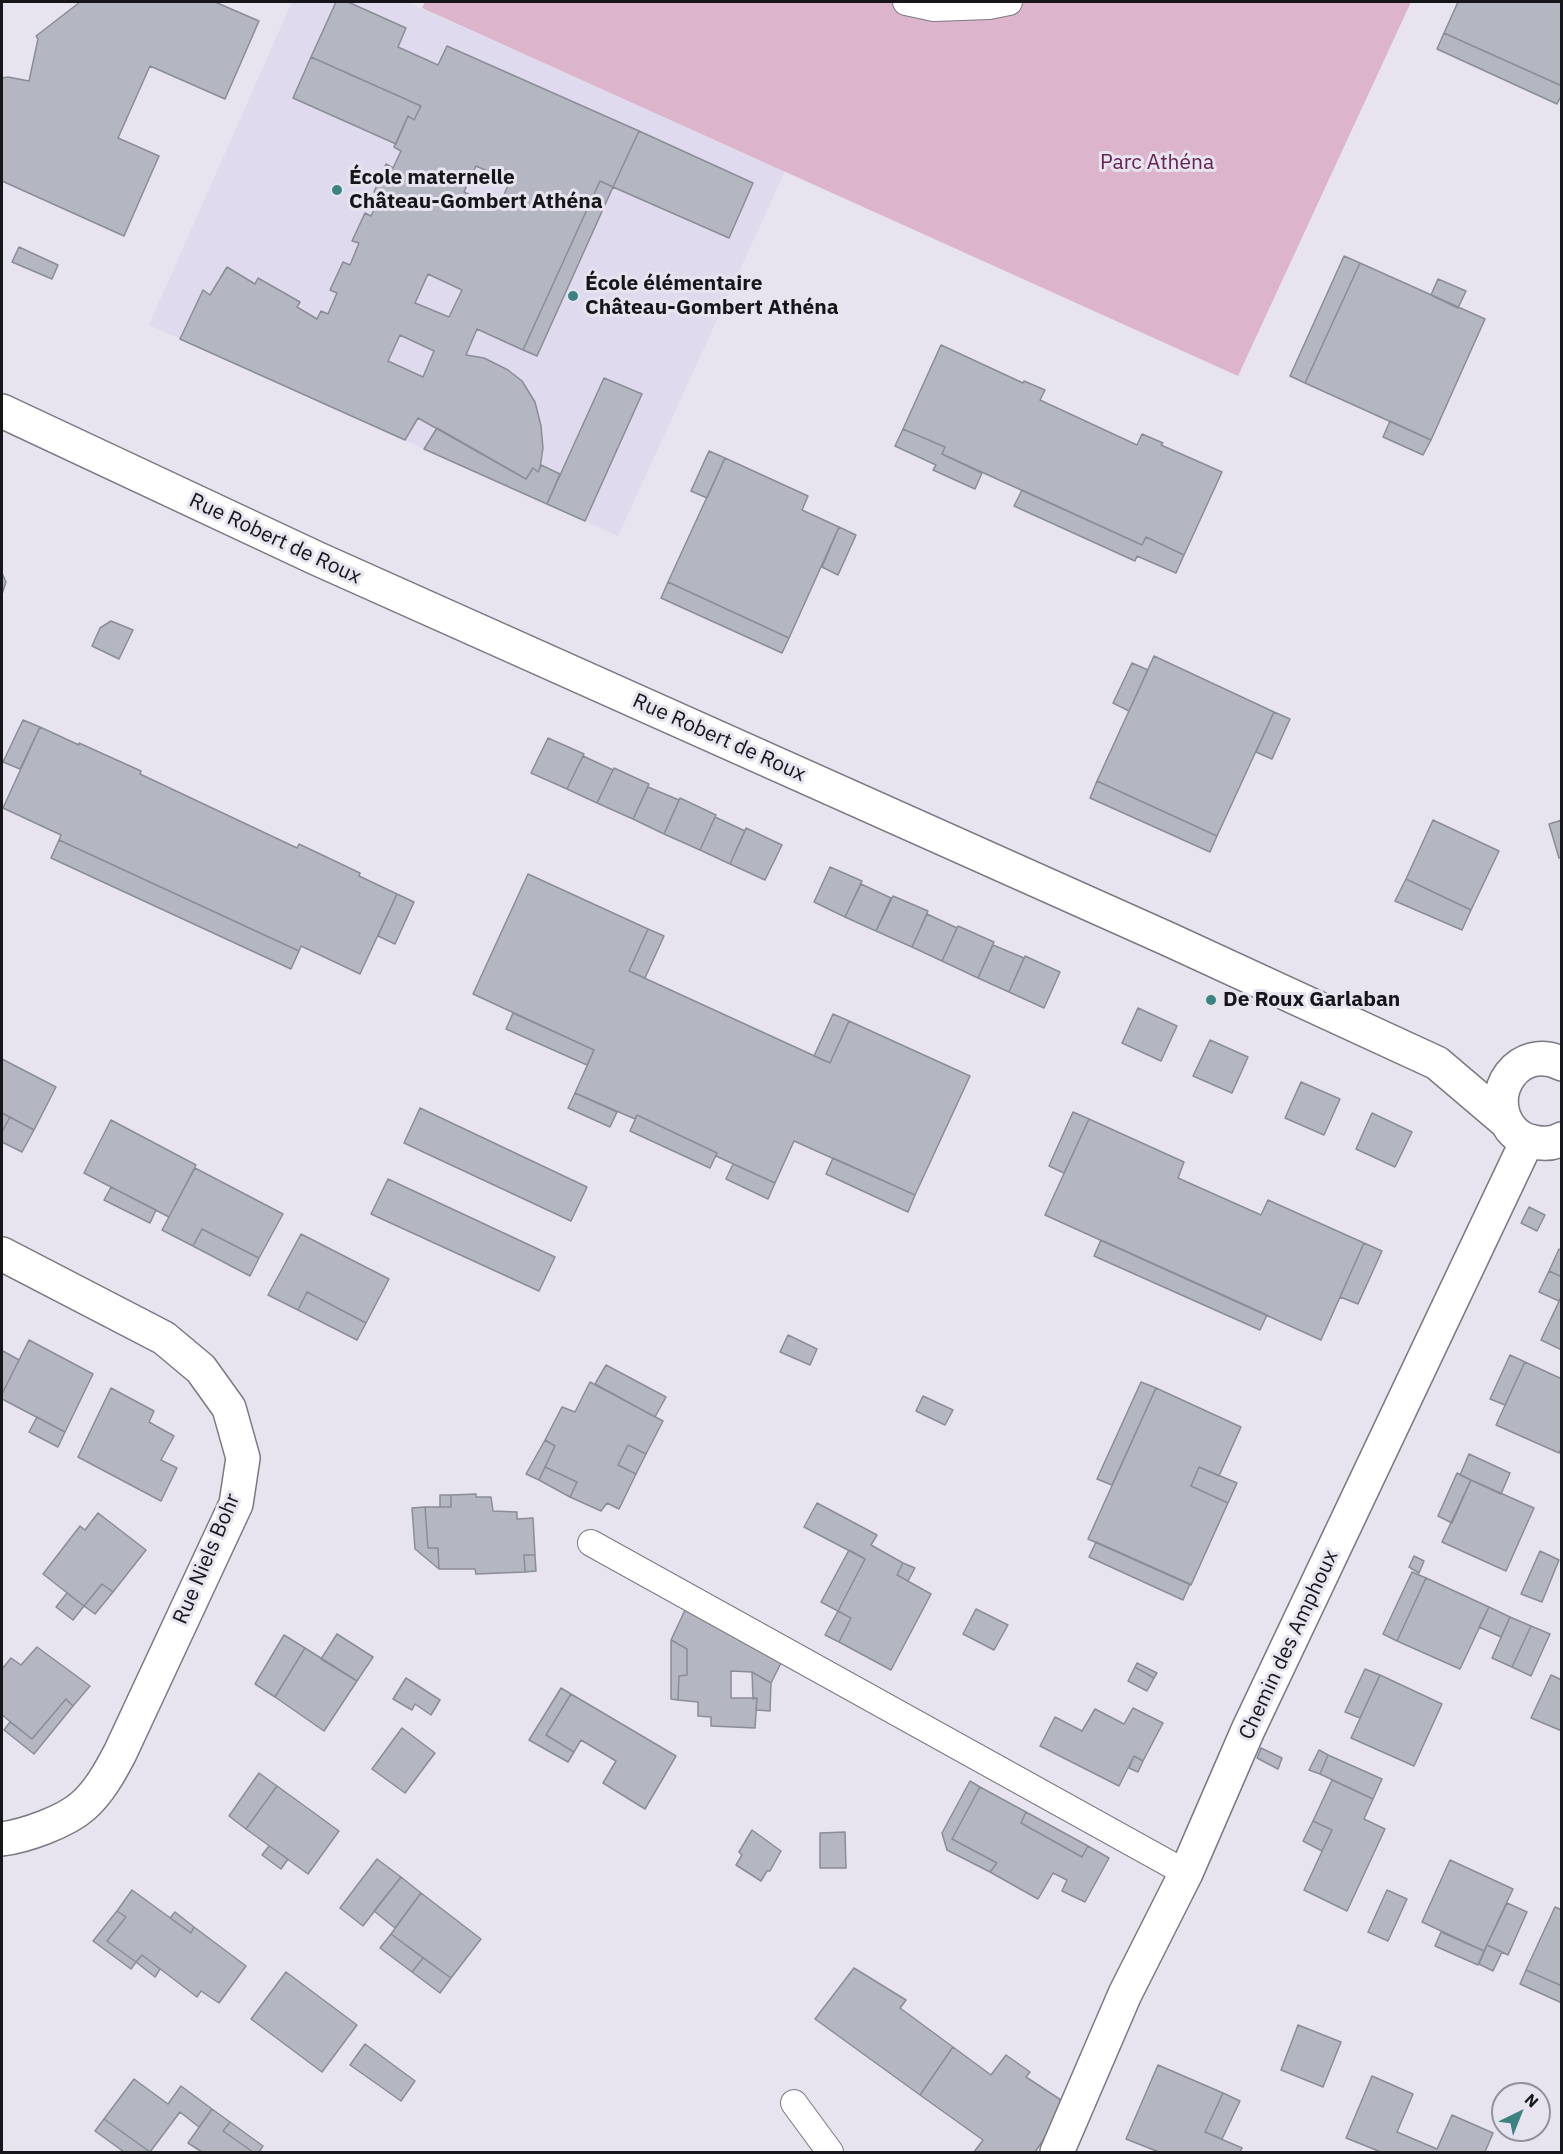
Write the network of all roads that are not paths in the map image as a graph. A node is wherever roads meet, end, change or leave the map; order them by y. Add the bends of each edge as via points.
1 (906, 2) edge
2 (1009, 2) edge
3 (2, 411) edge
4 (1559, 1061) edge
5 (1437, 1063) junction
6 (1511, 1072) junction
7 (1542, 1137) edge
8 (2, 1254) edge
9 (591, 1543) dead end
10 (2, 1839) edge
11 (1185, 1873) junction
12 (794, 2103) dead end
13 (830, 2152) edge
14 (1057, 2152) edge

1 - 2 lane via 934,8
3 - 5 street, Rue Robert de Roux via 318,559
4 - 6 street via 1539,1059
5 - 6 street, Rue Robert de Roux
5 - 7 street, Rue Robert de Roux
6 - 7 street via 1500,1104
7 - 11 street, Chemin des Amphoux via 1248,1730
8 - 10 street, Rue Niels Bohr via 164,1338 201,1369 229,1408 243,1458 236,1504 106,1779 82,1807 55,1823
9 - 11 lane
11 - 14 street, Chemin des Amphoux via 1125,1994
12 - 13 lane

